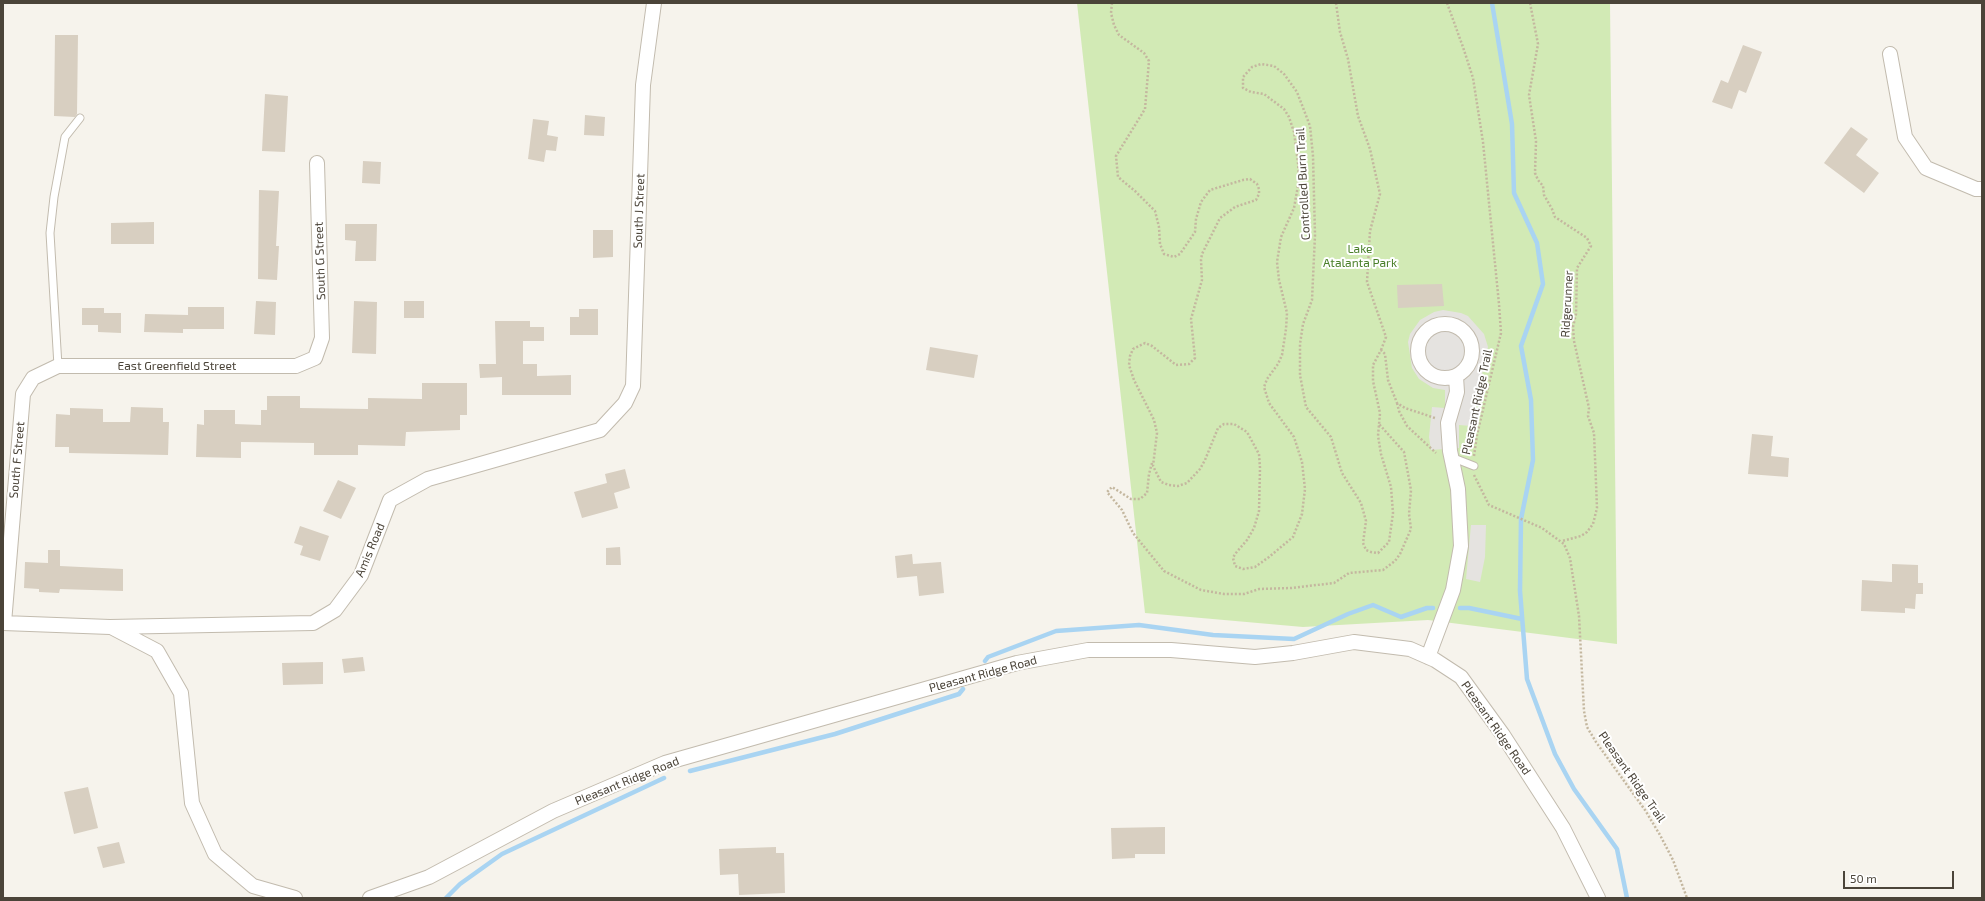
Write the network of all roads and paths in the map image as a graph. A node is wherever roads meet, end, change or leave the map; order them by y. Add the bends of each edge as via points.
1 (654, 3) edge
2 (1112, 3) edge
3 (1336, 3) edge
4 (1447, 3) edge
5 (1530, 3) edge
6 (1890, 54) dead end
7 (80, 118) dead end
8 (317, 162) dead end
9 (1982, 188) edge
10 (1381, 350) junction
11 (315, 358) joint
12 (58, 366) junction
13 (39, 374) joint
14 (1456, 376) dead end
15 (1396, 403) junction
16 (615, 415) joint
17 (1448, 423) junction
18 (1379, 424) junction
19 (1153, 461) junction
20 (1452, 462) junction
21 (1474, 466) junction
22 (1475, 478) junction
23 (1562, 541) junction
24 (3, 623) edge
25 (110, 627) junction
26 (1428, 657) junction
27 (295, 898) edge
28 (370, 898) edge
29 (1598, 898) edge
30 (1687, 898) edge

1 - 16 street, South J Street via 643,85 633,386 625,403
2 - 19 path, Controlled Burn Trail via 1111,14 1119,35 1144,53 1149,61 1145,109 1116,156 1118,177 1155,211 1164,254 1174,257 1180,254 1195,232 1201,202 1210,190 1250,179 1257,184 1259,194 1256,200 1235,207 1220,218 1202,254 1202,280 1191,319 1195,358 1189,364 1176,365 1152,346 1145,344 1134,349 1130,356 1129,365 1134,380 1154,420 1157,433
3 - 10 path, Controlled Burn Trail via 1358,116 1370,149 1380,194 1370,231 1367,282 1386,337
4 - 21 path, Pleasant Ridge Trail via 1473,78 1483,142 1501,333 1477,434
5 - 23 path, Ridgerunner via 1538,44 1529,95 1536,141 1535,173 1543,186 1544,195 1554,217 1588,238 1591,246 1577,268 1576,314 1573,327 1589,408 1588,416 1594,433 1597,508 1588,532
6 - 9 street via 1905,137 1926,168 1976,189
7 - 12 lane via 65,137 50,233
8 - 11 street, South G Street via 322,338
10 - 15 path, Controlled Burn Trail via 1385,354 1388,380
10 - 18 path, Controlled Burn Trail via 1373,365 1374,392 1380,413
11 - 12 street, East Greenfield Street via 296,366
12 - 13 street, East Greenfield Street
13 - 24 street, South F Street via 32,378 23,394
14 - 17 street via 1457,392
15 - 17 path
15 - 20 path, Controlled Burn Trail via 1407,426 1430,449
16 - 25 street, Amis Road via 600,430 428,479 390,500 362,575 335,610 313,623
17 - 20 street
18 - 19 path, Controlled Burn Trail via 1404,452 1411,490 1410,529 1400,554 1383,570 1349,572 1334,583 1224,594 1201,590 1164,570 1133,533 1122,510 1107,492 1112,487 1131,499 1140,499 1147,493
18 - 19 path, Controlled Burn Trail via 1378,436 1391,487 1393,512 1388,542 1378,553 1366,550 1363,543 1366,521 1361,503 1342,473 1331,437 1306,407 1300,375 1300,344 1303,324 1312,300 1315,235 1310,126 1297,92 1284,74 1274,66 1261,64 1252,66 1242,77 1243,88 1264,94 1284,109 1294,132 1298,163 1299,180 1294,208 1281,237 1277,262 1287,313 1286,329 1282,355 1264,387 1269,403 1294,437 1302,462 1305,489 1298,530 1293,537 1255,567 1243,569 1233,563 1235,554 1254,528 1259,504 1260,468 1258,454 1247,432 1234,424 1224,424 1218,428 1200,469 1187,483 1178,486 1161,482 1156,475
20 - 21 lane
20 - 22 path, Controlled Burn Trail
20 - 26 street via 1458,489 1461,546 1453,590
21 - 22 path, Pleasant Ridge Trail
22 - 23 path, Pleasant Ridge Trail via 1489,505 1542,528
23 - 30 path, Pleasant Ridge Trail via 1570,558 1580,616 1587,727 1660,835 1673,860
24 - 25 street
25 - 27 street via 157,651 181,693 192,803 215,854 253,886
26 - 28 street, Pleasant Ridge Road via 1410,649 1354,642 1293,654 1254,657 1171,650 1088,650 1017,663 665,763 553,811 429,877
26 - 29 street, Pleasant Ridge Road via 1461,677 1503,735 1563,828

